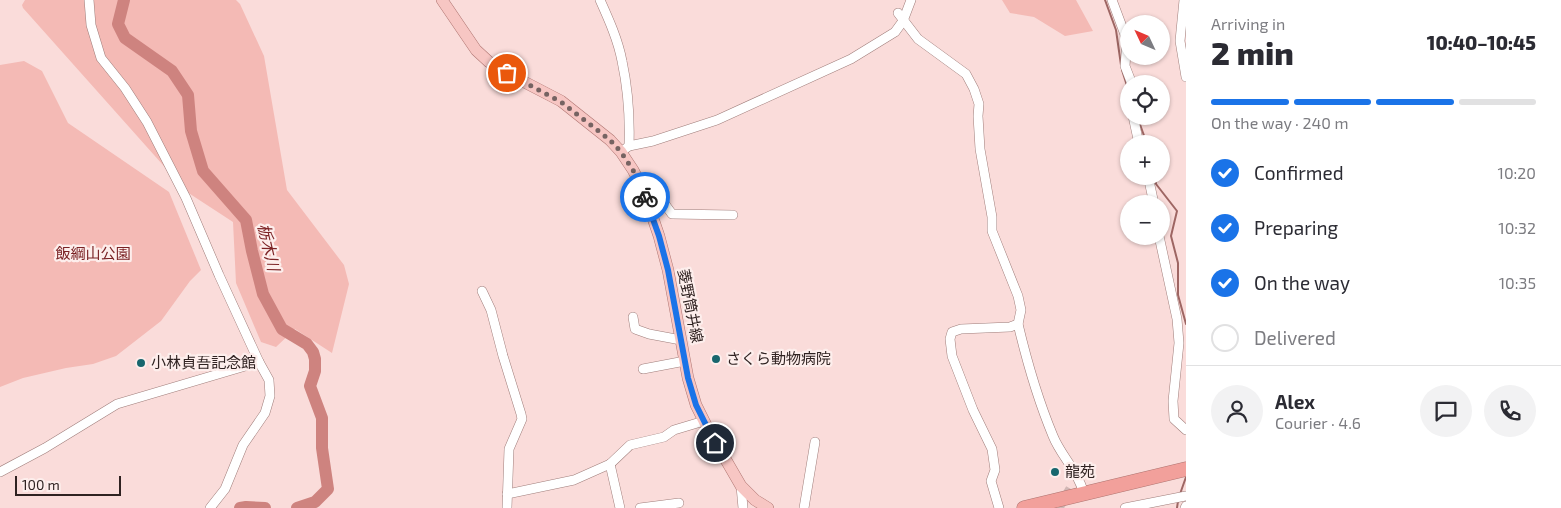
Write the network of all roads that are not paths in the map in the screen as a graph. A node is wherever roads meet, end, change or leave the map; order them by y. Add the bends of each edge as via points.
1 (90, 0) edge
2 (442, 0) edge
3 (600, 0) edge
4 (911, 0) edge
5 (1112, 0) edge
6 (1184, 0) edge
7 (898, 13) dead end
8 (903, 21) junction
9 (1128, 75) edge
10 (1186, 77) edge
11 (625, 149) junction
12 (641, 186) junction
13 (733, 215) dead end
14 (1161, 245) edge
15 (482, 291) dead end
16 (633, 317) dead end
17 (1018, 324) junction
18 (681, 340) junction
19 (685, 361) junction
20 (259, 362) junction
21 (642, 369) dead end
22 (704, 421) junction
23 (1186, 430) edge
24 (816, 442) dead end
25 (610, 464) junction
26 (1186, 469) edge
27 (0, 472) edge
28 (1078, 476) junction
29 (1072, 485) tunnel mouth
30 (741, 486) junction
31 (507, 494) junction
32 (1084, 494) junction
33 (1184, 496) edge
34 (679, 503) dead end
35 (210, 508) edge
36 (507, 508) edge
37 (620, 508) edge
38 (640, 508) edge
39 (743, 508) edge
40 (768, 508) edge
41 (804, 508) edge
42 (999, 508) edge
43 (1024, 508) edge
44 (1125, 508) edge

1 - 20 street via 91,25 101,58 151,129 186,198
2 - 11 main road, 菱野筒井線 via 476,50 489,62 561,102
3 - 11 street via 622,60 629,121
4 - 8 street
5 - 9 street via 1127,40 1125,66
6 - 10 street via 1180,41
7 - 8 street
8 - 11 street via 895,32 850,59 730,114
8 - 17 street via 918,38 966,74 974,89 979,104 980,149 992,231 1018,296 1021,310
11 - 12 main road, 菱野筒井線
12 - 13 street via 653,188 672,214
12 - 18 main road, 菱野筒井線 via 668,270
14 - 23 street via 1177,318 1179,344 1174,419
15 - 31 street via 491,310 522,419 509,449
16 - 18 street via 635,329
17 - 28 street via 1027,363 1053,438
17 - 42 street via 961,330 952,332 950,339 952,356 992,448 995,470 991,481
18 - 19 main road, 菱野筒井線
19 - 21 street
19 - 22 main road, 菱野筒井線 via 696,405
20 - 27 street via 117,404
20 - 35 street via 269,380 270,396 265,413 243,445 225,489
22 - 25 street via 674,430 664,437 630,444
22 - 30 main road, 菱野筒井線
24 - 41 street
25 - 31 street via 574,480
25 - 37 street
26 - 32 highway
28 - 29 street
28 - 32 street
30 - 39 street
30 - 40 main road, 菱野筒井線
31 - 36 street
32 - 43 highway
33 - 44 street
34 - 38 street

